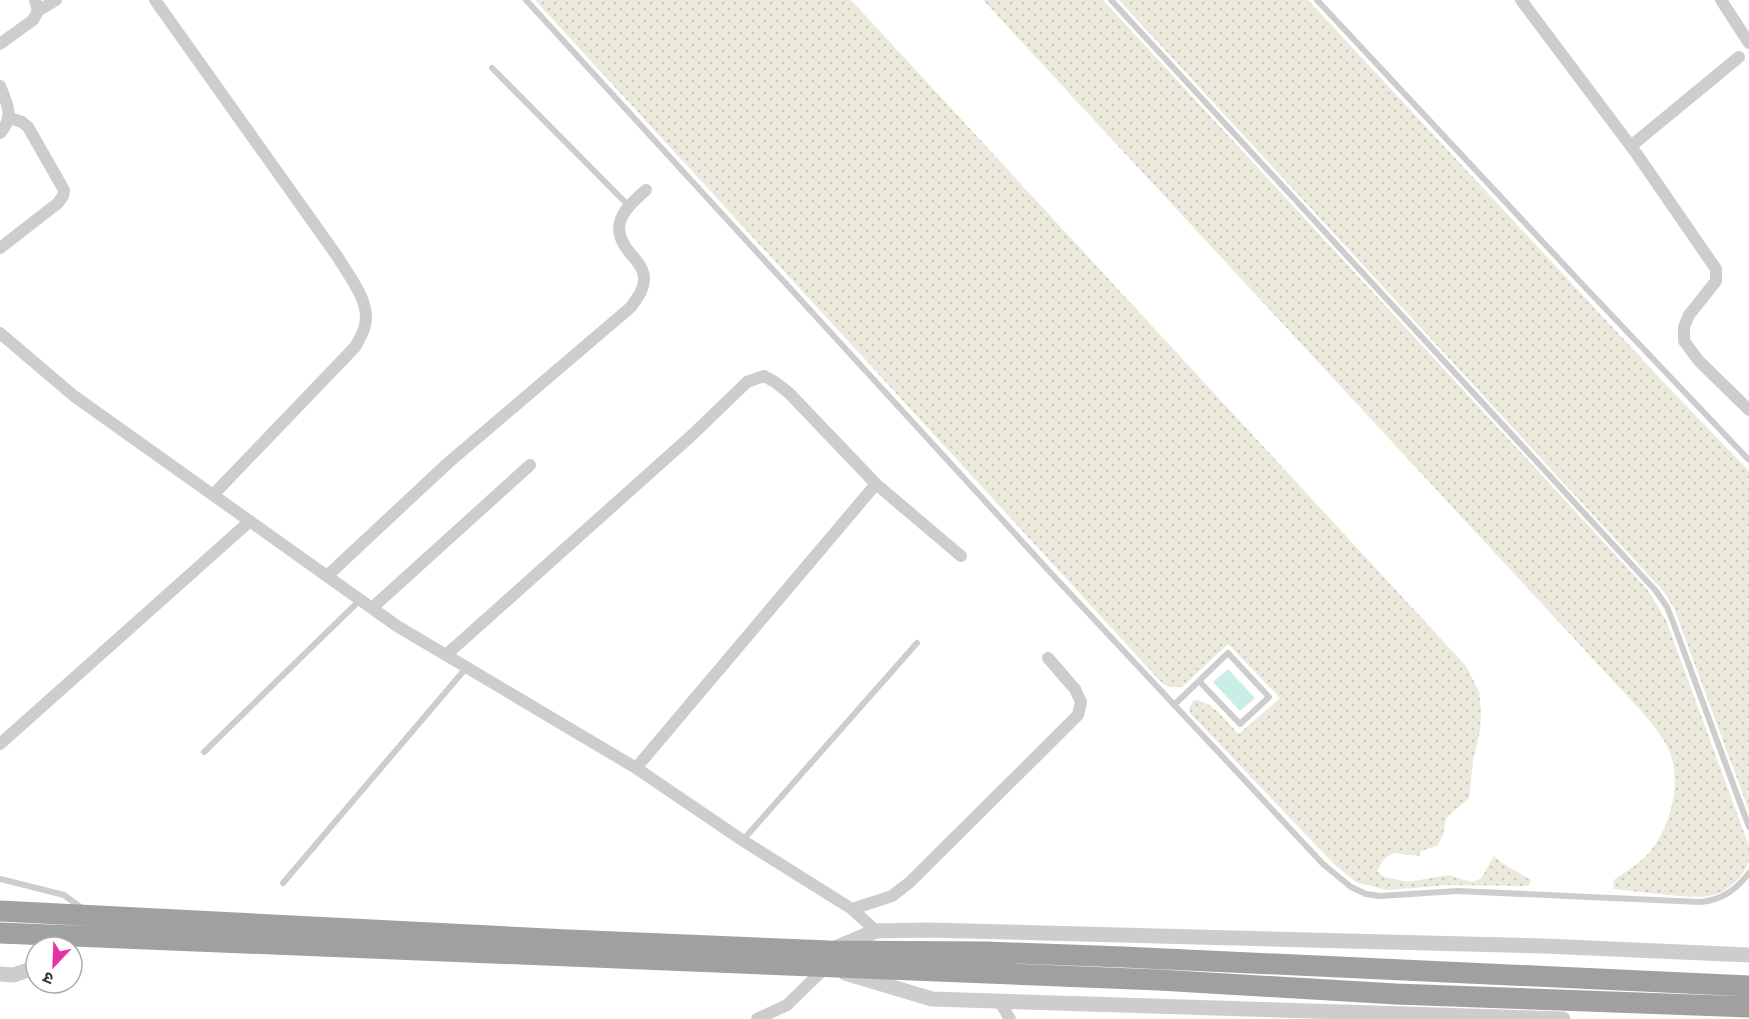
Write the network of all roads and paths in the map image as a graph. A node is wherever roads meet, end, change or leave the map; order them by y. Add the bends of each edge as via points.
1 (56, 0) edge
2 (155, 0) edge
3 (526, 0) edge
4 (1111, 0) edge
5 (1317, 0) edge
6 (1521, 0) edge
7 (1720, 0) edge
8 (36, 6) edge
9 (0, 44) edge
10 (1749, 44) edge
11 (1738, 57) dead end
12 (492, 68) dead end
13 (0, 86) edge
14 (10, 118) junction
15 (0, 133) edge
16 (1631, 146) junction
17 (646, 190) dead end
18 (628, 206) junction
19 (0, 249) edge
20 (0, 333) edge
21 (1749, 410) edge
22 (1749, 460) edge
23 (530, 465) dead end
24 (876, 484) junction
25 (213, 495) junction
26 (250, 521) junction
27 (961, 556) dead end
28 (327, 576) junction
29 (360, 600) junction
30 (372, 608) junction
31 (917, 643) dead end
32 (446, 654) junction
33 (1048, 657) dead end
34 (467, 667) junction
35 (1199, 681) junction
36 (1174, 705) junction
37 (0, 744) edge
38 (204, 752) dead end
39 (636, 768) junction
40 (1749, 827) edge
41 (742, 840) junction
42 (1749, 873) edge
43 (0, 879) edge
44 (283, 883) dead end
45 (852, 909) junction
46 (0, 911) edge
47 (91, 915) junction
48 (876, 931) junction
49 (0, 933) edge
50 (24, 936) edge
51 (84, 941) edge
52 (1749, 955) edge
53 (827, 959) junction
54 (24, 971) edge
55 (0, 974) edge
56 (1749, 986) edge
57 (1000, 1002) junction
58 (1749, 1007) edge
59 (757, 1019) edge
60 (1010, 1019) edge
61 (1563, 1019) edge

1 - 8 street
2 - 25 street via 337,255 367,312 355,347
3 - 36 lane
4 - 40 lane via 1656,591 1673,622
5 - 22 lane
6 - 16 street
7 - 10 street
8 - 9 street via 33,20
11 - 16 street
12 - 18 lane
13 - 14 street
14 - 15 street
14 - 19 street via 28,127 64,190 58,203
16 - 21 street via 1716,268 1716,281 1689,315 1684,341
17 - 18 street
18 - 28 street via 618,230 644,277 641,292 631,307 448,463
20 - 25 street via 75,396
23 - 30 street
24 - 27 street
24 - 32 street via 789,393 764,376 747,382
24 - 39 street
25 - 26 street
26 - 28 street
26 - 37 street
28 - 29 street
29 - 30 street
29 - 38 lane
30 - 32 street
31 - 41 lane
32 - 34 street
33 - 45 street via 1075,689 1081,702 1078,715 910,882 892,896
34 - 39 street
34 - 44 lane
35 - 35 lane via 1228,653 1269,697 1240,724
35 - 36 lane
36 - 42 lane via 1323,864 1366,894 1457,891 1700,902 1731,892
39 - 41 street
41 - 45 street
43 - 47 lane via 64,895
45 - 48 street
46 - 47 highway
47 - 53 highway via 568,940
48 - 52 street via 1167,935
48 - 53 street
49 - 50 highway
51 - 53 highway
53 - 56 highway via 1009,952
53 - 57 street via 932,999
53 - 58 highway via 1396,994
53 - 59 street via 787,1005
54 - 55 street
57 - 60 street
57 - 61 street

